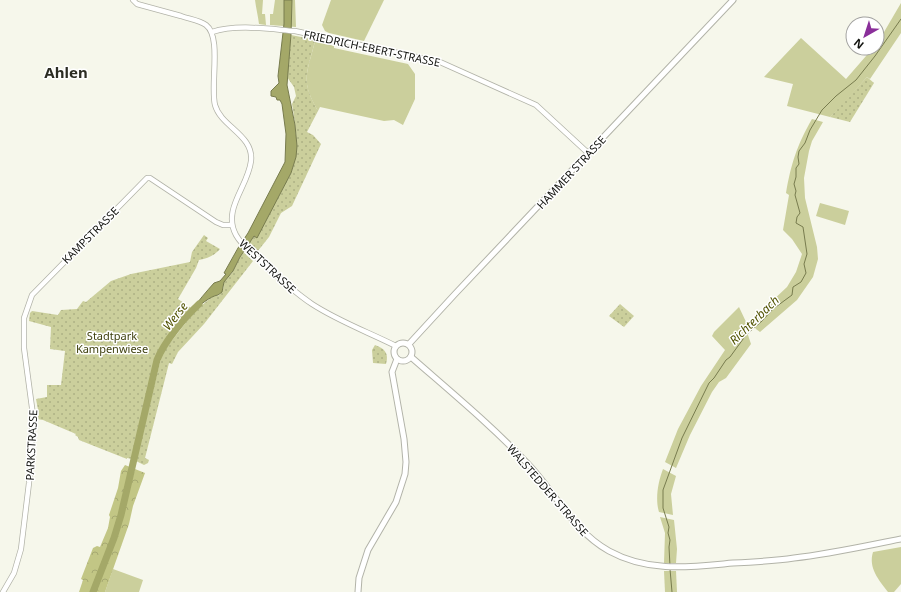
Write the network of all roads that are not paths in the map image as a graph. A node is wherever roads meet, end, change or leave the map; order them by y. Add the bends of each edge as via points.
1 (132, 0) edge
2 (733, 0) edge
3 (212, 32) junction
4 (588, 153) junction
5 (231, 224) junction
6 (32, 295) joint
7 (409, 344) junction
8 (396, 346) junction
9 (411, 357) junction
10 (397, 359) junction
11 (901, 539) edge
12 (3, 592) edge
13 (358, 592) edge

1 - 3 street via 137,4 197,21
2 - 4 main road, HAMMER STRASSE
3 - 4 street, FRIEDRICH-EBERT-STRASSE via 223,29 257,28 295,31 440,62 536,105
3 - 5 street via 215,44 214,98 218,113 245,140 251,156 249,172 231,213
4 - 7 main road, HAMMER STRASSE
5 - 6 street, KAMPSTRASSE via 216,222 150,178 145,180
5 - 8 street, WESTSTRASSE via 241,243 312,304
6 - 12 street, PARKSTRASSE via 24,318 24,348 33,415 29,483 21,548 16,568
7 - 8 main road via 404,342
7 - 9 main road via 412,349
8 - 10 main road via 394,351
9 - 10 main road via 406,361
9 - 11 main road, WALSTEDDER STRASSE via 471,408 519,454 545,482 573,520 594,541 610,552 629,560 650,566 667,567 764,562
10 - 13 main road via 392,372 404,439 405,474 396,502 368,550 359,578

